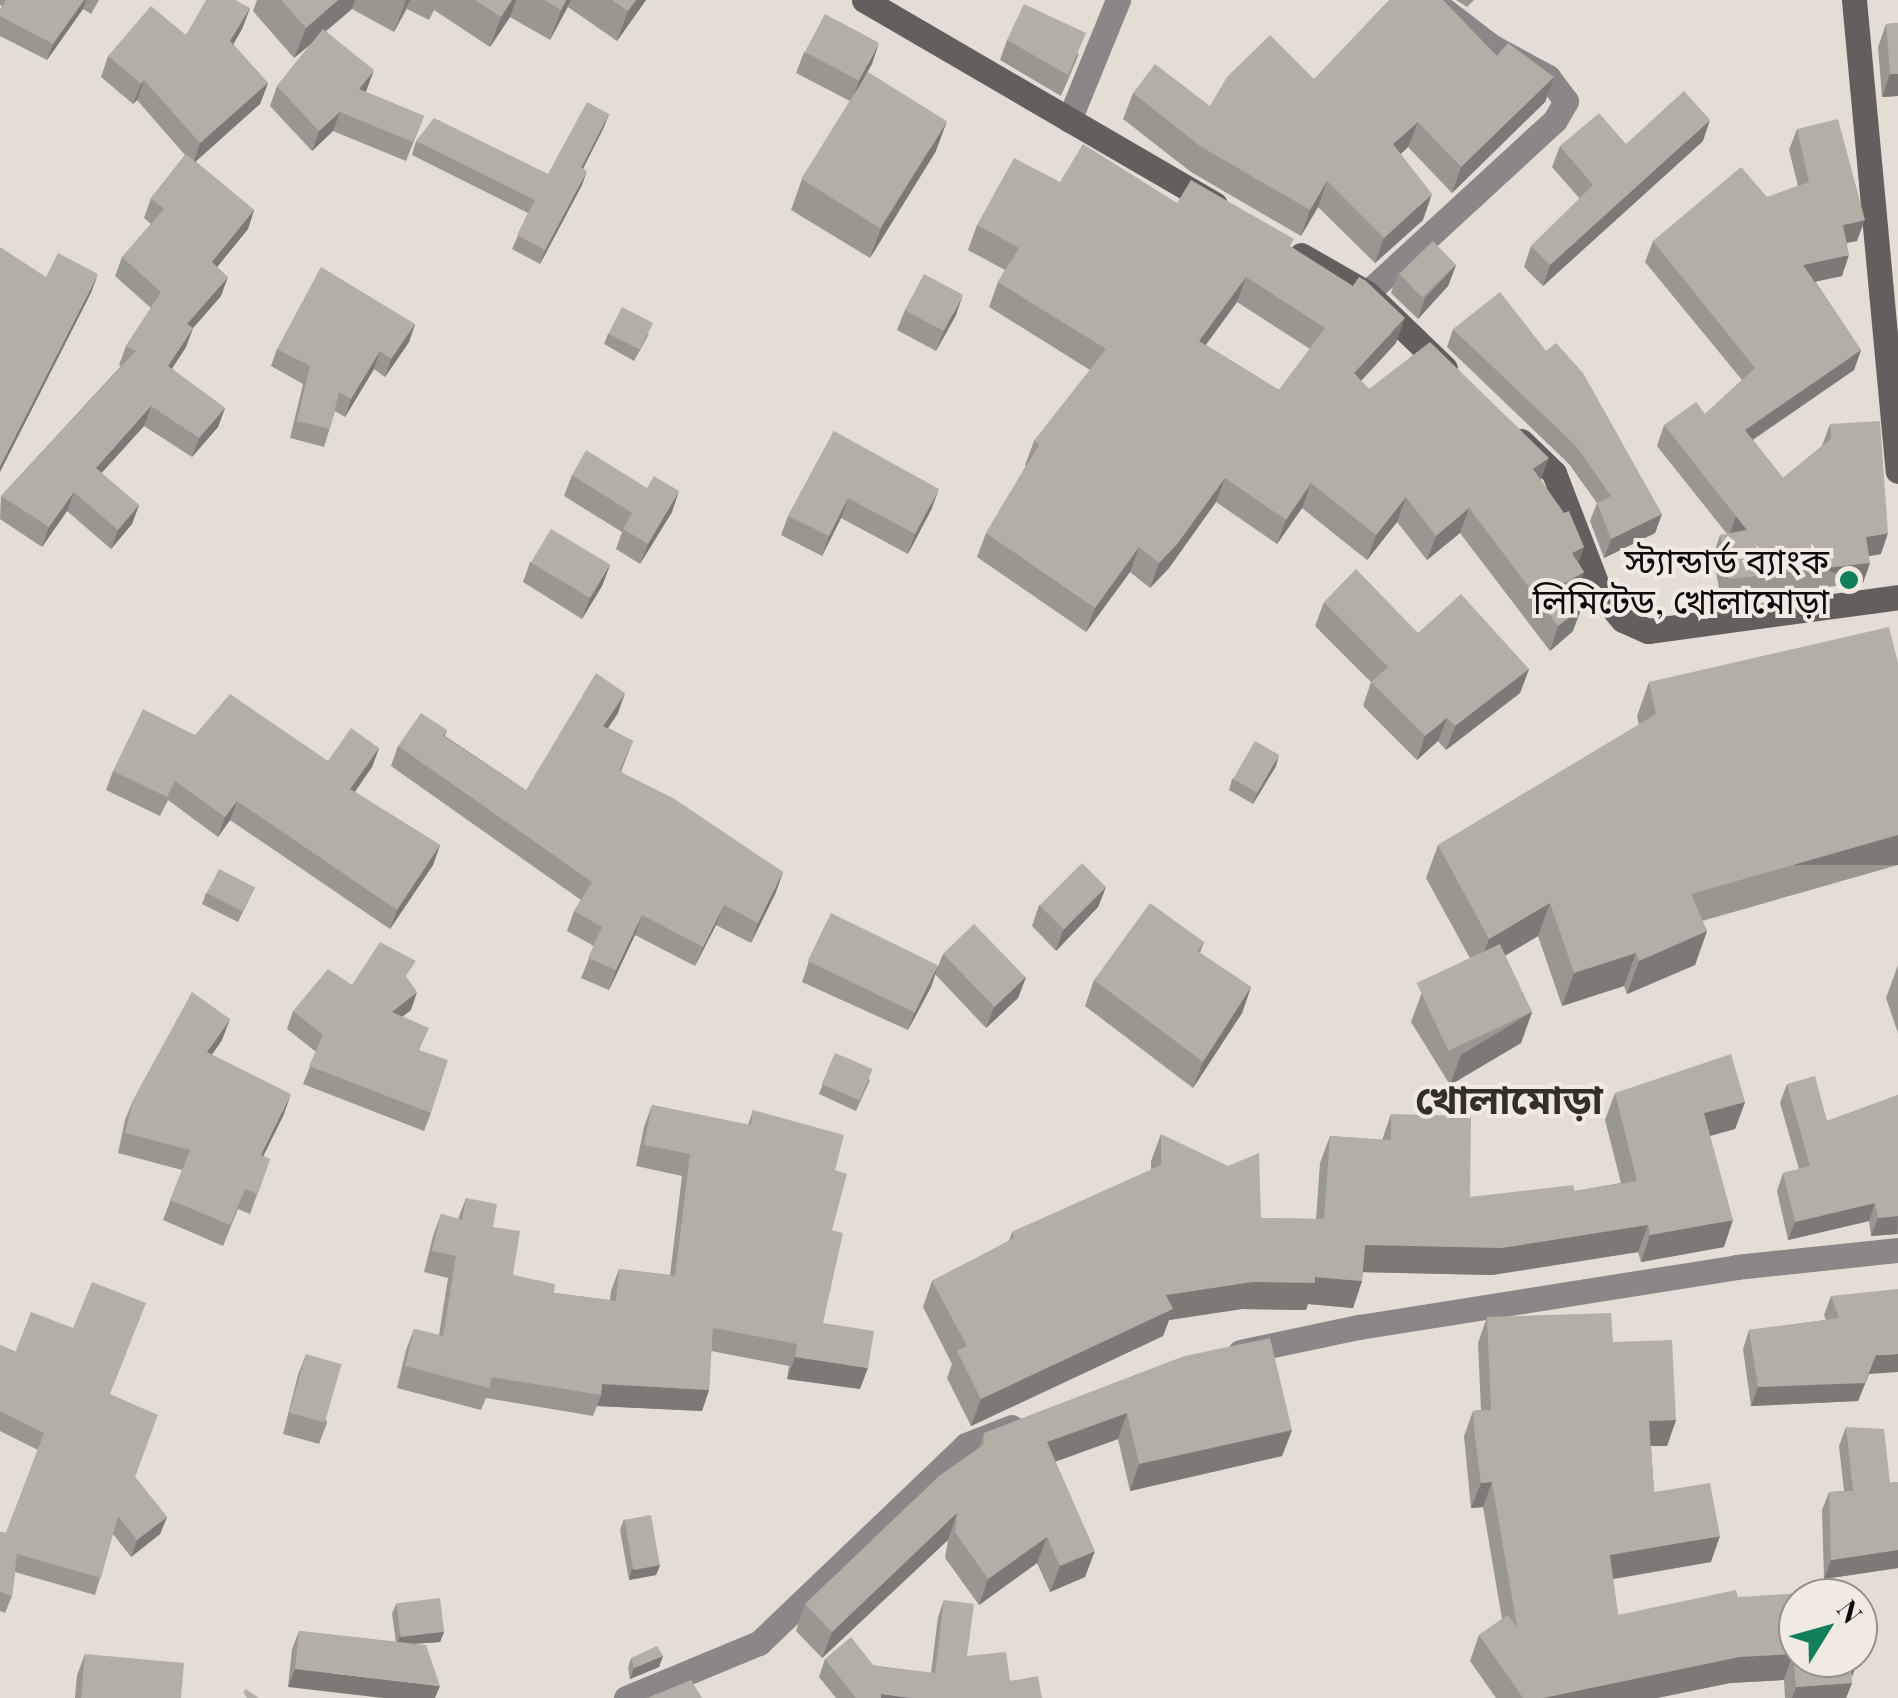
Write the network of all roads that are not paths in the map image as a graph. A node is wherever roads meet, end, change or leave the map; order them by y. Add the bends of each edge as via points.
1 (864, 0) edge
2 (1118, 0) edge
3 (1431, 0) edge
4 (1854, 0) edge
5 (1069, 120) junction
6 (1234, 216) edge
7 (1284, 245) edge
8 (1367, 293) junction
9 (1468, 390) edge
10 (1496, 417) edge
11 (1898, 471) edge
12 (1898, 596) edge
13 (1898, 1250) edge
14 (1208, 1359) edge
15 (1040, 1416) edge
16 (626, 1698) edge

1 - 5 main road
2 - 5 street
3 - 8 street via 1548,77 1566,101 1555,120
4 - 11 main road
5 - 6 main road
7 - 8 main road
8 - 9 main road
10 - 12 main road via 1554,473 1600,593 1623,620 1648,632
13 - 14 street via 1434,1315
15 - 16 street via 966,1445 759,1642

